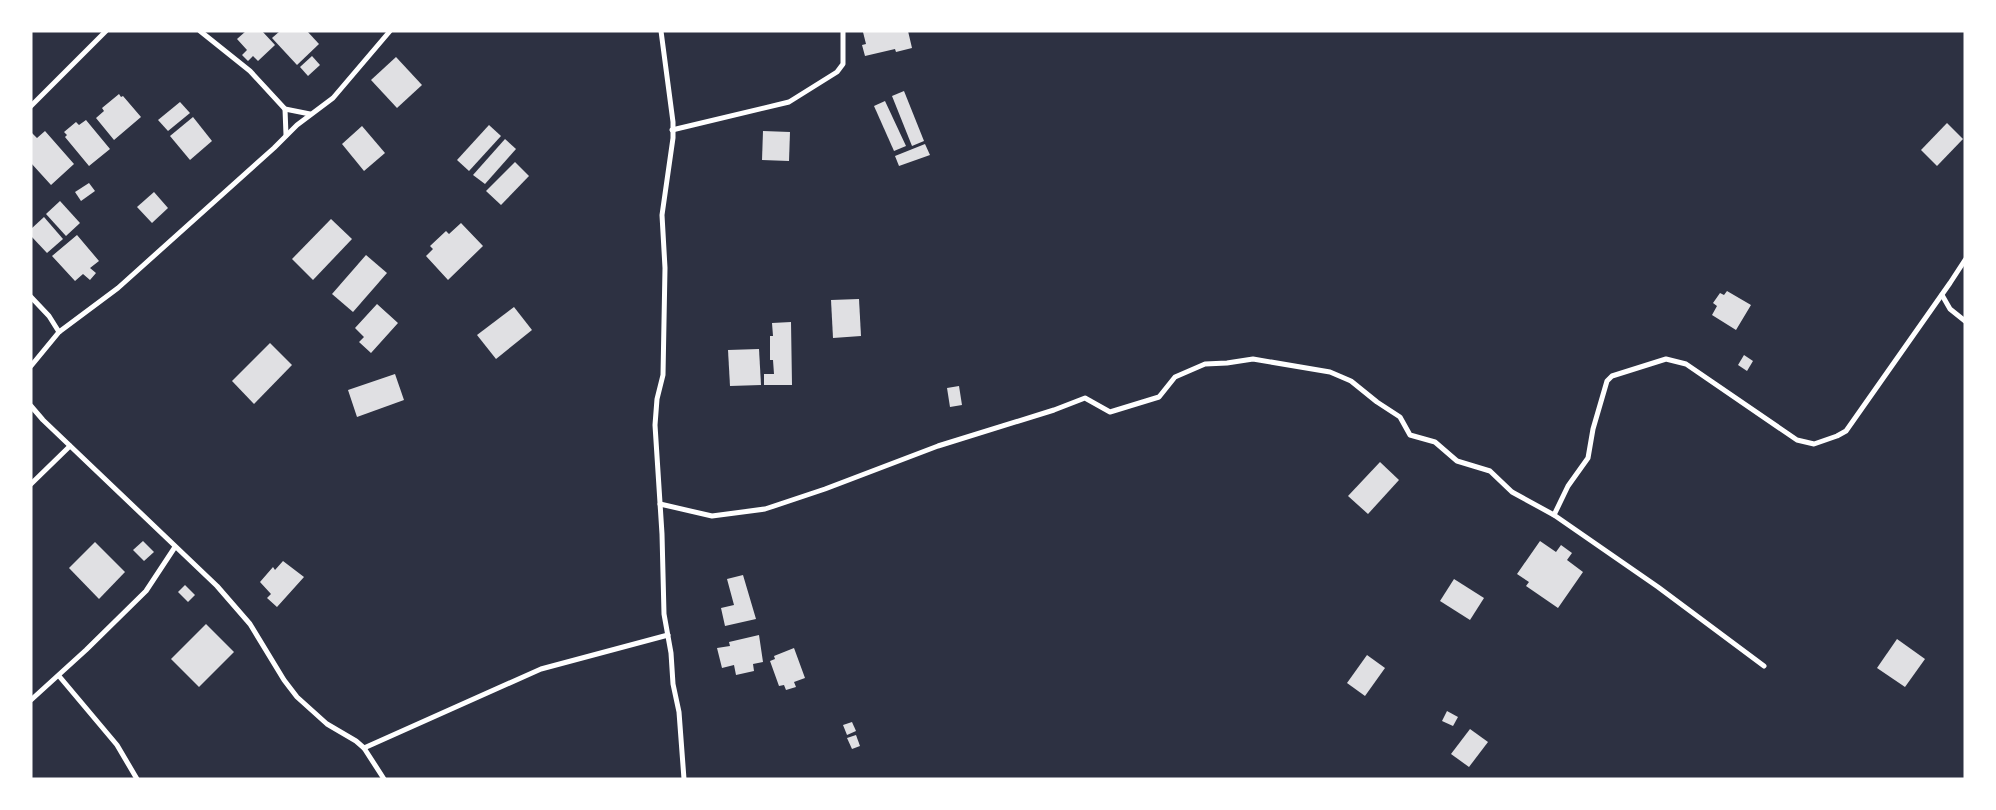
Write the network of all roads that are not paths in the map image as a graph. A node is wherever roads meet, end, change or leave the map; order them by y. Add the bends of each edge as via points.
1 (106, 31) edge
2 (200, 31) edge
3 (390, 31) edge
4 (661, 31) edge
5 (843, 31) edge
6 (31, 106) edge
7 (285, 108) junction
8 (310, 114) junction
9 (672, 130) junction
10 (286, 135) junction
11 (1965, 260) edge
12 (1942, 295) junction
13 (31, 297) edge
14 (1965, 322) edge
15 (59, 332) junction
16 (31, 366) edge
17 (31, 406) edge
18 (70, 446) junction
19 (31, 484) edge
20 (660, 504) junction
21 (1554, 515) junction
22 (175, 547) junction
23 (668, 634) junction
24 (1764, 666) dead end
25 (59, 676) junction
26 (31, 700) edge
27 (364, 748) junction
28 (137, 779) edge
29 (384, 779) edge
30 (684, 779) edge

1 - 6 street
2 - 7 street via 250,72
3 - 8 street via 333,98
4 - 9 street via 674,122
5 - 9 street via 843,64 837,72 790,102
7 - 8 street
7 - 10 street
8 - 10 street
9 - 20 street via 662,215 665,268 663,375 655,425
10 - 15 street via 118,288
11 - 12 street
12 - 14 street via 1950,309
12 - 21 street via 1846,431 1814,444 1797,440 1686,364 1666,358 1612,376 1607,381 1588,458 1568,486
13 - 15 street
15 - 16 street
17 - 18 street
18 - 19 street
18 - 22 street
20 - 21 street via 712,516 765,509 938,446 1084,398 1110,412 1159,397 1174,378 1205,364 1253,359 1330,372 1351,381 1400,417 1410,435 1435,442 1457,461 1490,471 1512,492
20 - 23 street via 664,614
21 - 24 street
22 - 25 street via 146,591
22 - 27 street via 217,586 250,624 297,697 327,724
23 - 27 street via 541,669
23 - 30 street
25 - 26 street
25 - 28 street via 117,745
27 - 29 street

